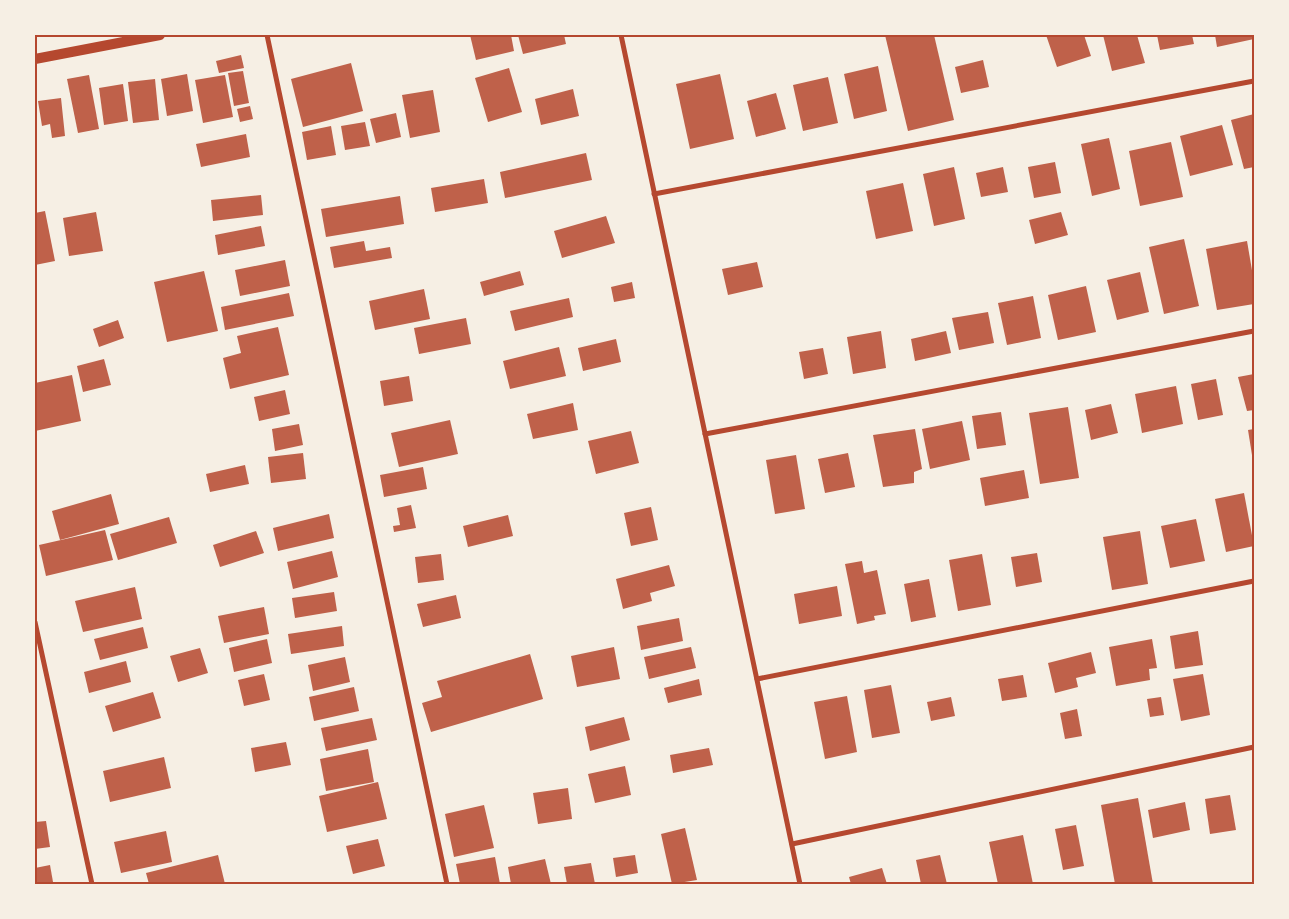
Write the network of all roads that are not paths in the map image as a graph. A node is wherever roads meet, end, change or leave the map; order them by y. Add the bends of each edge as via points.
1 (160, 35) edge
2 (267, 35) edge
3 (621, 35) edge
4 (35, 58) edge
5 (1254, 81) edge
6 (654, 194) junction
7 (1254, 331) edge
8 (705, 434) junction
9 (1254, 581) edge
10 (35, 622) edge
11 (757, 679) junction
12 (1254, 747) edge
13 (792, 844) junction
14 (92, 884) edge
15 (448, 884) edge
16 (798, 884) edge

1 - 4 main road
2 - 15 street
3 - 6 street
5 - 6 street
6 - 8 street
7 - 8 street
8 - 11 street
9 - 11 street
10 - 14 street
11 - 13 street
12 - 13 street
13 - 16 street

